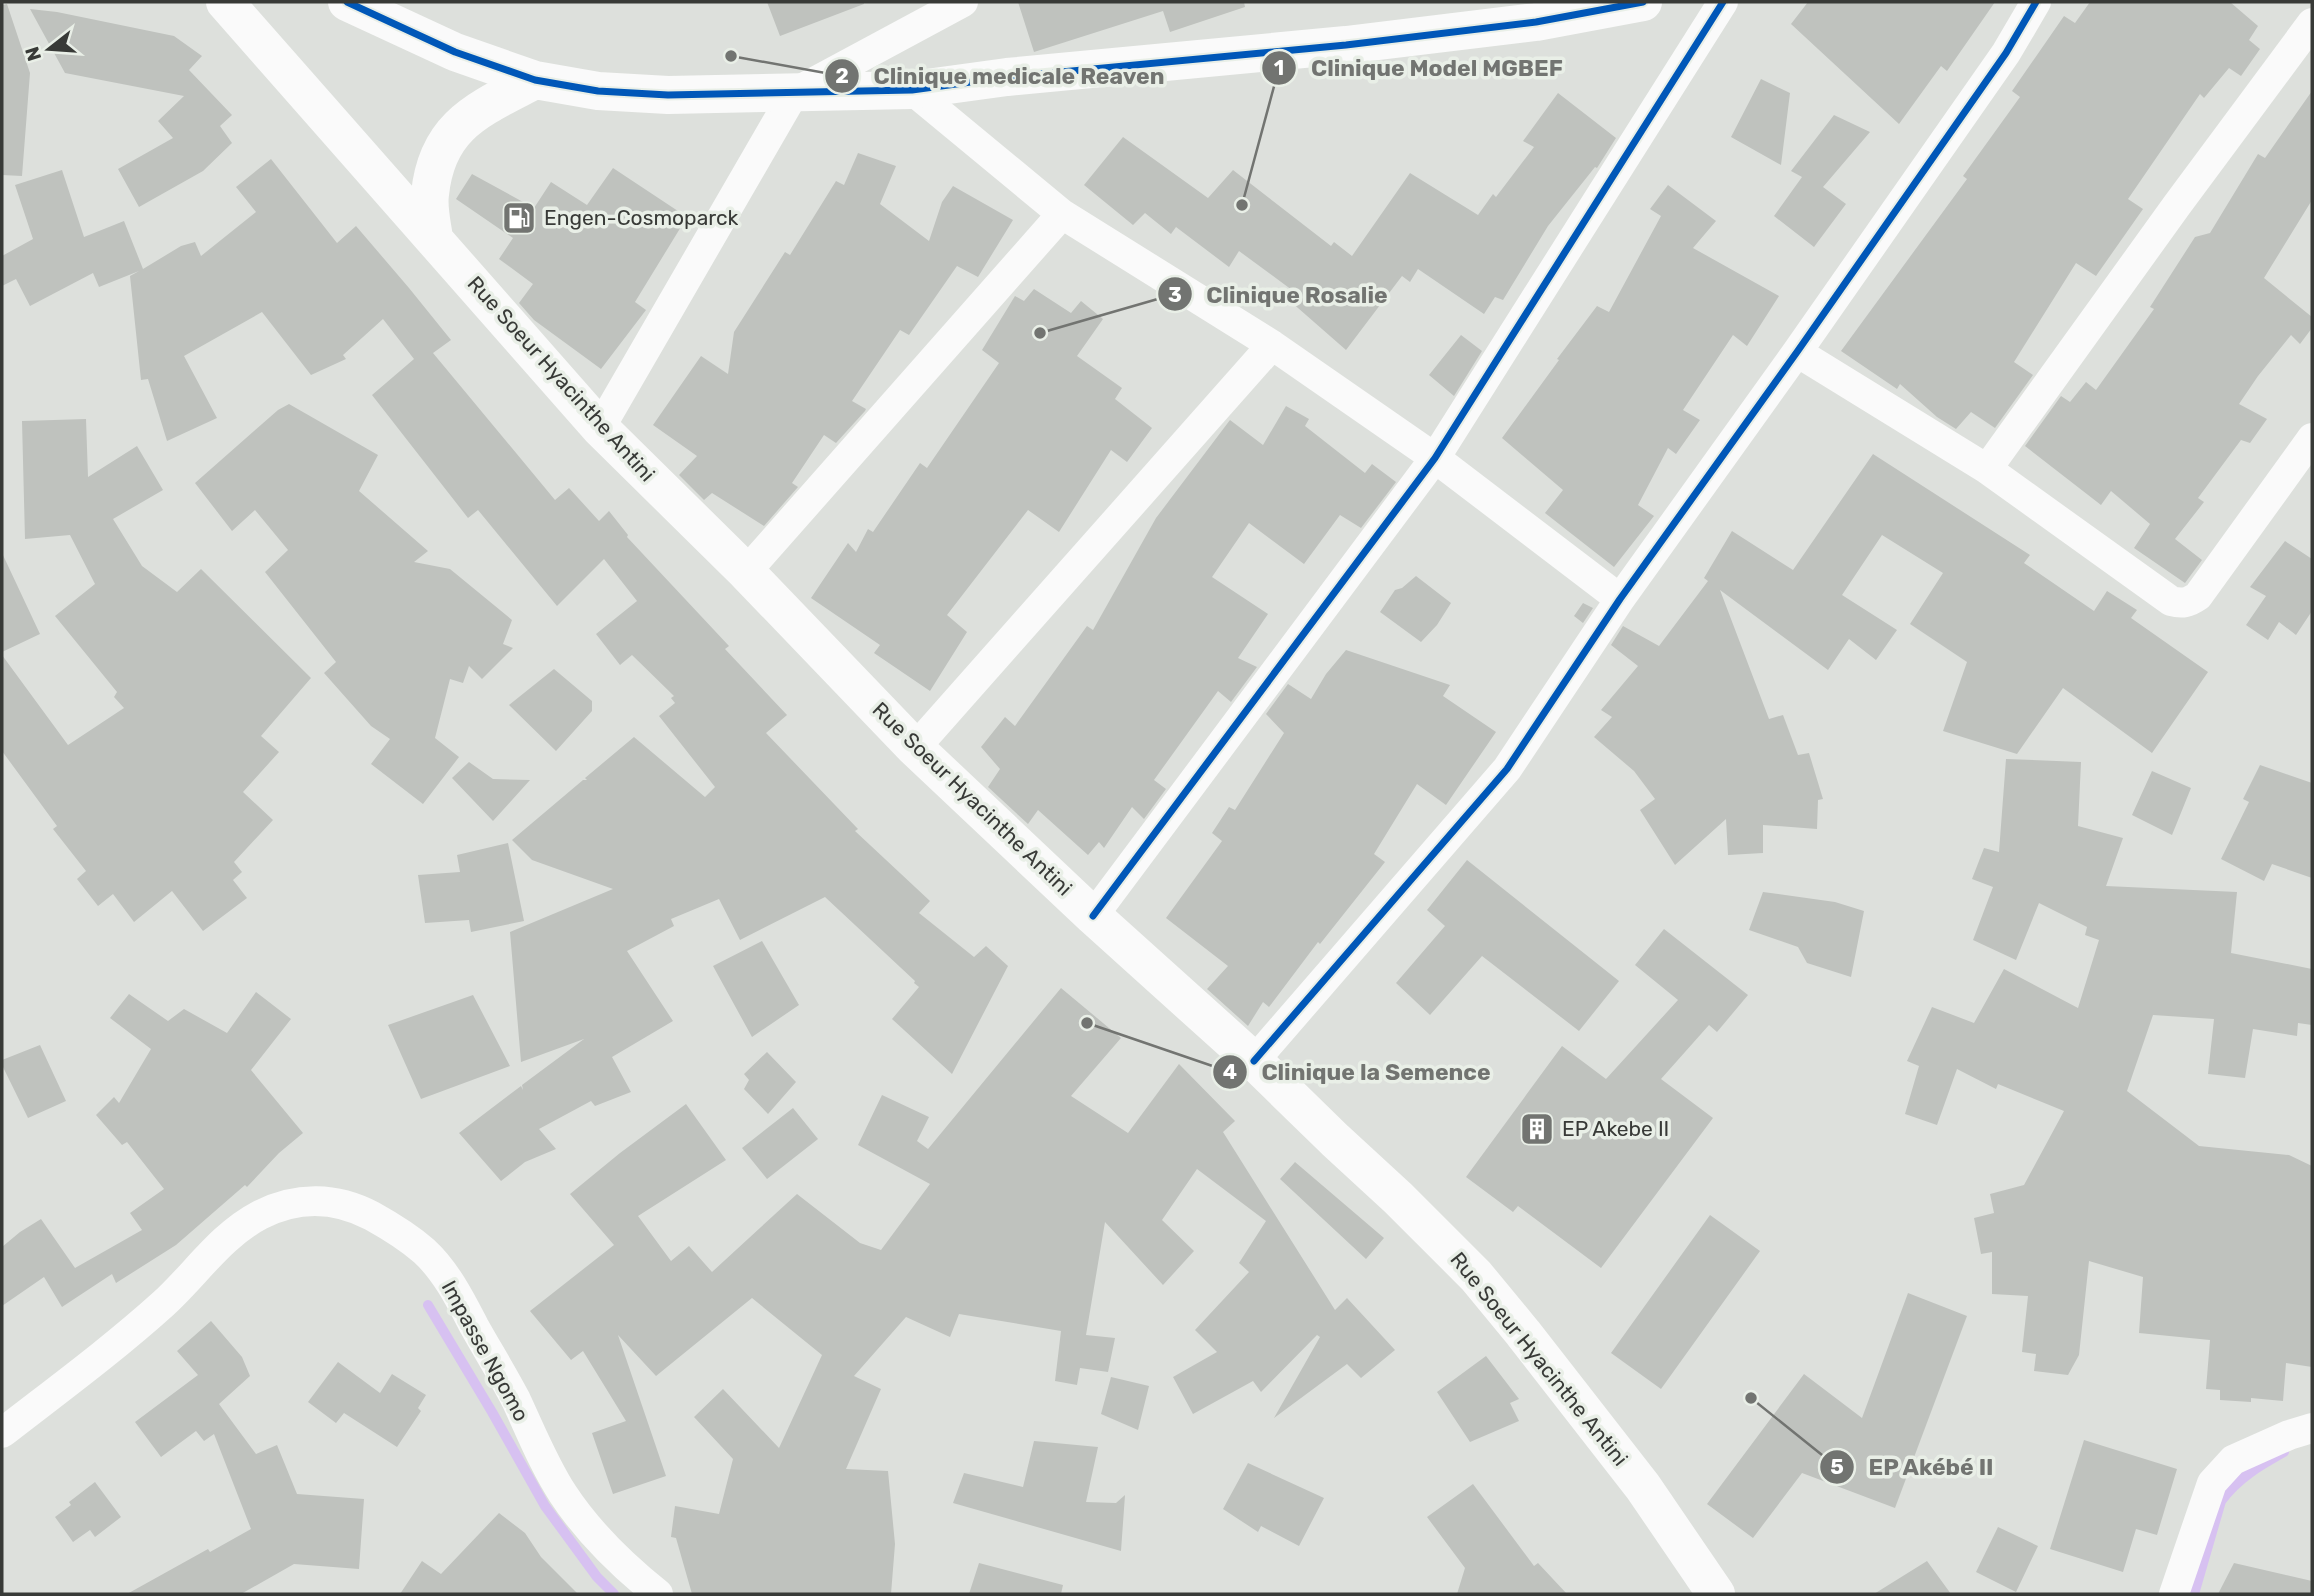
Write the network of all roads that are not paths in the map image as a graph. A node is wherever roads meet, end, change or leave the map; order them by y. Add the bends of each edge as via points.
1 (225, 2) edge
2 (347, 2) edge
3 (963, 2) edge
4 (1643, 2) edge
5 (1723, 2) edge
6 (2036, 2) edge
7 (2312, 23) edge
8 (535, 80) junction
9 (912, 90) junction
10 (794, 93) junction
11 (1062, 214) junction
12 (434, 238) junction
13 (1272, 345) junction
14 (1797, 352) junction
15 (600, 428) junction
16 (2312, 438) edge
17 (1435, 458) junction
18 (1987, 469) junction
19 (746, 572) junction
20 (1620, 599) junction
21 (915, 748) junction
22 (1093, 916) junction
23 (1254, 1061) junction
24 (2312, 1427) edge
25 (2, 1433) edge
26 (658, 1594) edge
27 (1716, 1594) edge
28 (2174, 1594) edge

1 - 12 main road, Rue Soeur Hyacinthe Antini
2 - 8 main road via 455,52
3 - 10 street
4 - 9 main road via 1509,25 1346,45
5 - 17 street
6 - 14 street via 2006,53
7 - 18 street
8 - 10 main road via 598,91 657,94
8 - 12 main road via 464,120 453,132 436,162 429,196
9 - 10 main road
9 - 11 street
10 - 15 street
11 - 13 street
11 - 19 street
12 - 15 main road, Rue Soeur Hyacinthe Antini
13 - 17 street
13 - 21 street
14 - 18 street
14 - 20 street
15 - 19 main road, Rue Soeur Hyacinthe Antini
16 - 18 street via 2197,596 2183,603 2171,601
17 - 20 street
17 - 22 street
19 - 21 main road, Rue Soeur Hyacinthe Antini
20 - 23 street via 1507,769
21 - 22 main road, Rue Soeur Hyacinthe Antini
22 - 23 main road, Rue Soeur Hyacinthe Antini
23 - 27 main road, Rue Soeur Hyacinthe Antini via 1476,1276 1643,1487
24 - 28 street via 2233,1460 2212,1483
25 - 26 street, Impasse Ngomo via 122,1340 204,1259 261,1215 321,1200 354,1206 393,1227 426,1253 456,1292 564,1495 630,1571

